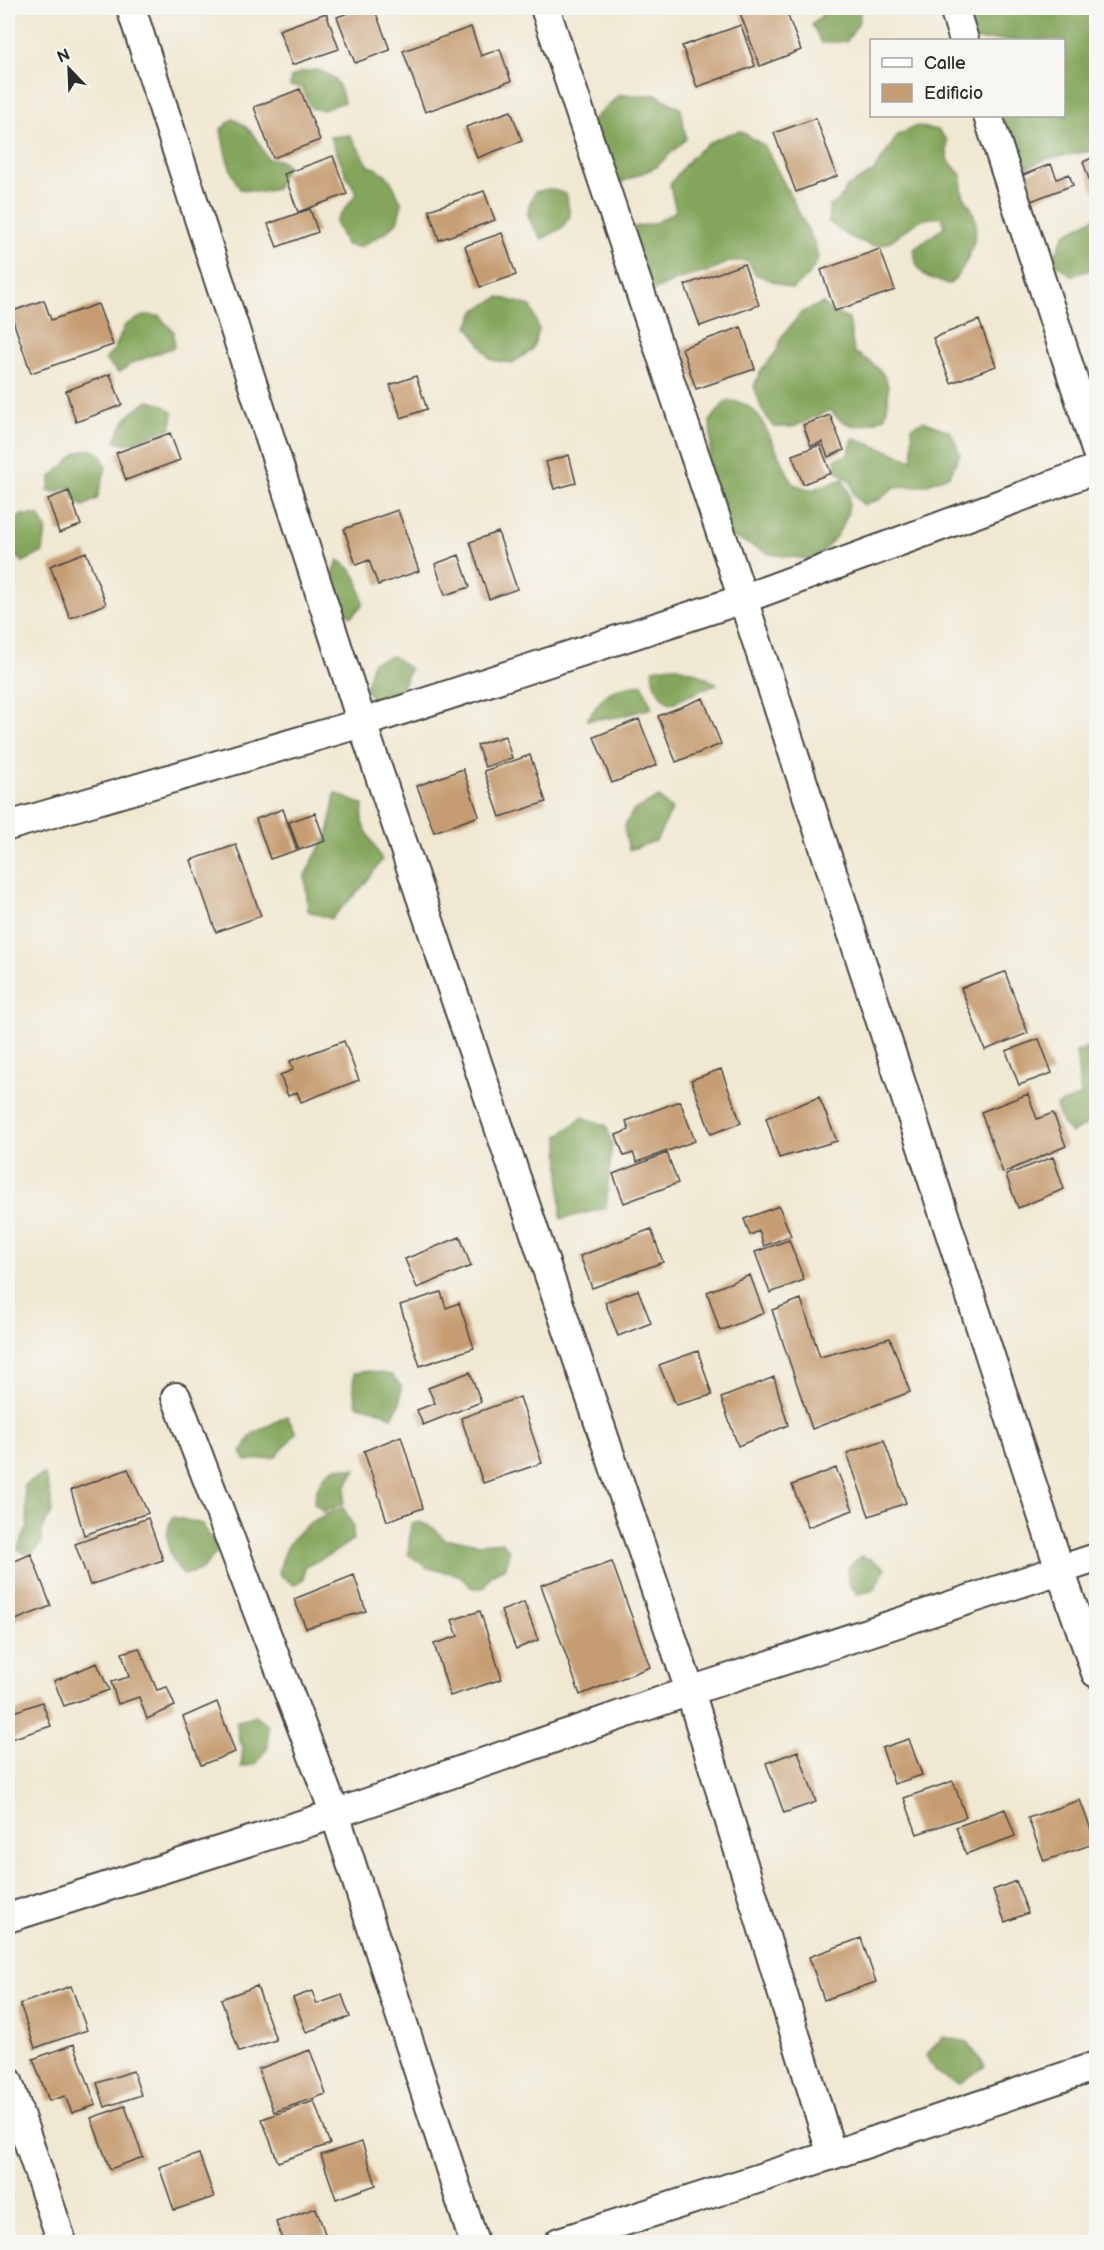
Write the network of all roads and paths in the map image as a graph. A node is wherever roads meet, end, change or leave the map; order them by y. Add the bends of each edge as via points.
1 (131, 8) edge
2 (545, 8) edge
3 (954, 8) edge
4 (964, 39) edge
5 (988, 117) edge
6 (1096, 450) edge
7 (1096, 469) edge
8 (742, 600) junction
9 (362, 723) junction
10 (8, 826) edge
11 (176, 1397) dead end
12 (1096, 1558) edge
13 (1060, 1570) junction
14 (1096, 1673) edge
15 (690, 1691) junction
16 (334, 1814) junction
17 (8, 1918) edge
18 (1096, 2066) edge
19 (8, 2081) edge
20 (832, 2155) junction
21 (62, 2242) edge
22 (474, 2242) edge
23 (559, 2242) edge

1 - 9 street
2 - 8 street
3 - 4 street
5 - 6 street
7 - 8 street
8 - 9 street
8 - 13 street
9 - 10 street
9 - 15 street
11 - 16 street
12 - 13 street
13 - 14 street
13 - 15 street
15 - 16 street
15 - 20 street
16 - 17 street
16 - 22 street
18 - 20 street
19 - 21 street
20 - 23 street

